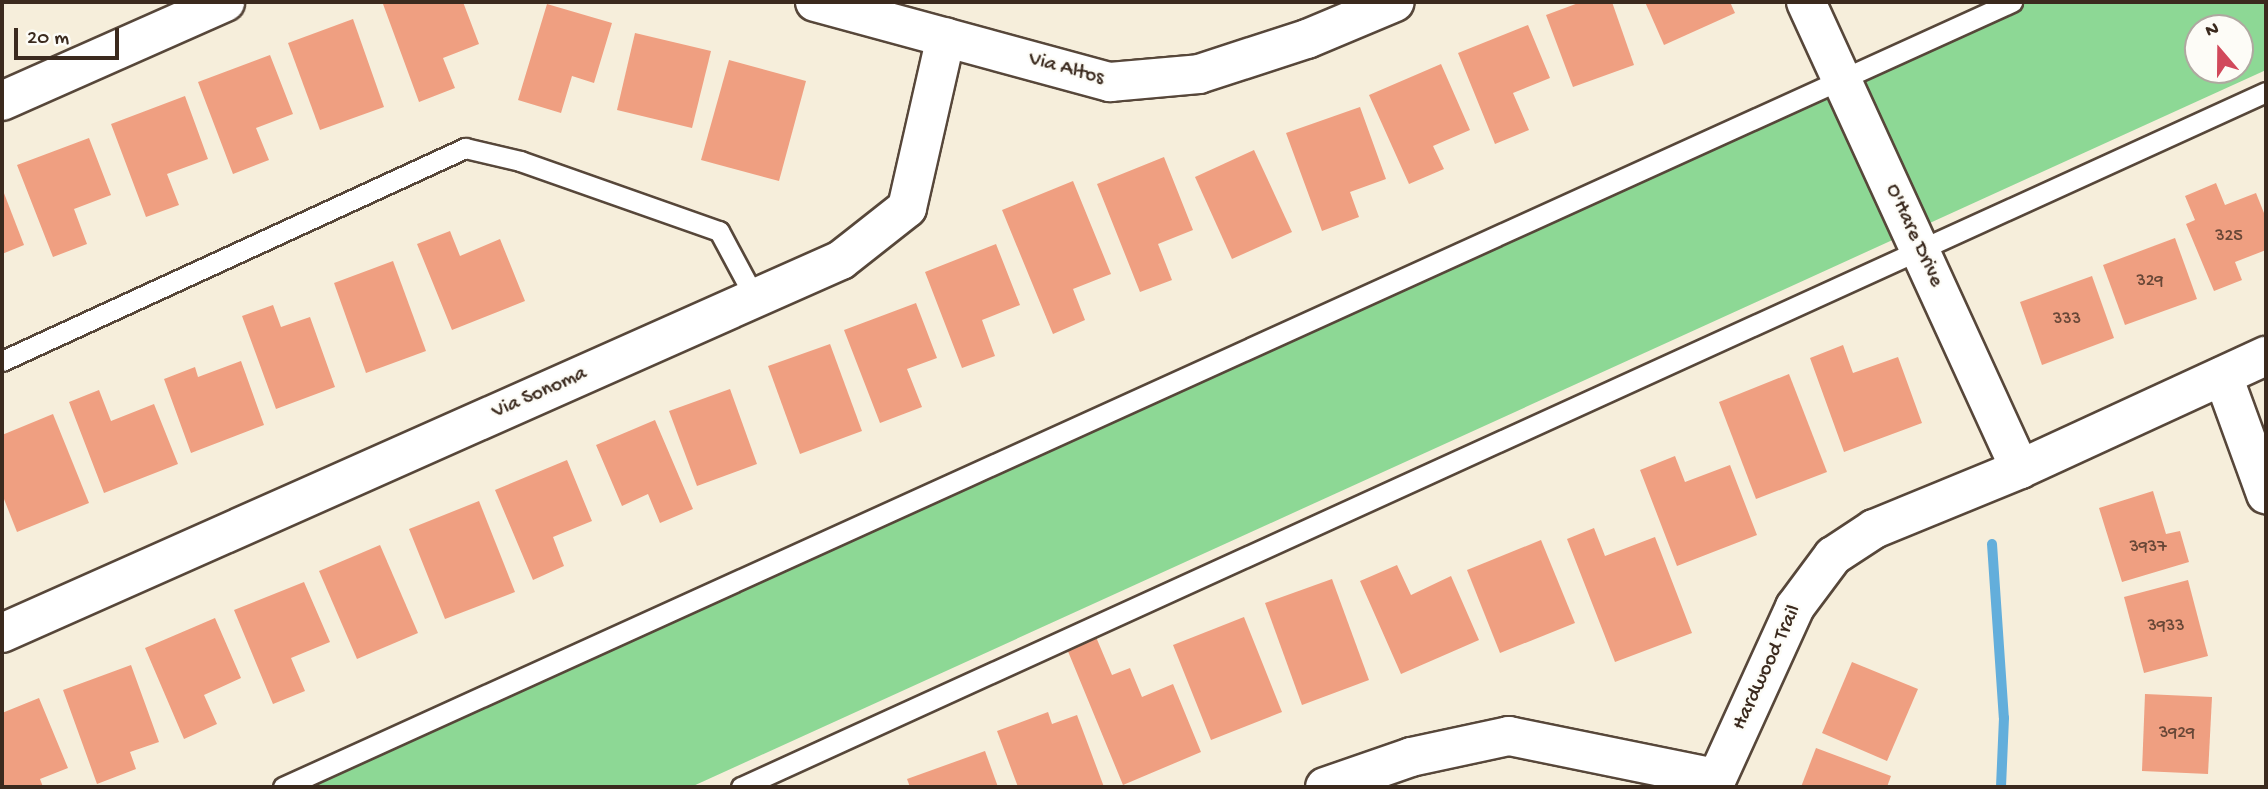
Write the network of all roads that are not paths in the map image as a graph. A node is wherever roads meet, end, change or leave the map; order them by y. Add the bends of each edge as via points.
1 (225, 2) edge
2 (815, 2) edge
3 (1395, 2) edge
4 (1806, 2) edge
5 (2012, 2) edge
6 (946, 37) junction
7 (1841, 79) junction
8 (2266, 92) edge
9 (2, 101) edge
10 (1919, 249) junction
11 (755, 298) junction
12 (2266, 356) edge
13 (2, 361) edge
14 (2223, 376) junction
15 (2020, 469) junction
16 (2266, 494) edge
17 (2, 633) edge
18 (1715, 783) edge
19 (283, 787) edge
20 (741, 787) edge
21 (1325, 787) edge

1 - 9 street
2 - 6 street, Via Altos
3 - 6 street, Via Altos via 1307,39 1199,74 1110,82
4 - 7 street, O'Hare Drive
5 - 7 lane
6 - 11 street, Via Sonoma via 907,208 841,260
7 - 10 street, O'Hare Drive
7 - 19 lane
8 - 10 lane
10 - 15 street, O'Hare Drive
10 - 20 lane
11 - 13 lane via 719,231 520,161 465,148
11 - 17 street, Via Sonoma
12 - 14 street, Hardwood Trail
14 - 15 street, Hardwood Trail
14 - 16 street
15 - 18 street, Hardwood Trail via 1874,529 1833,556 1795,607
18 - 21 street, Hardwood Trail via 1509,736 1411,757

